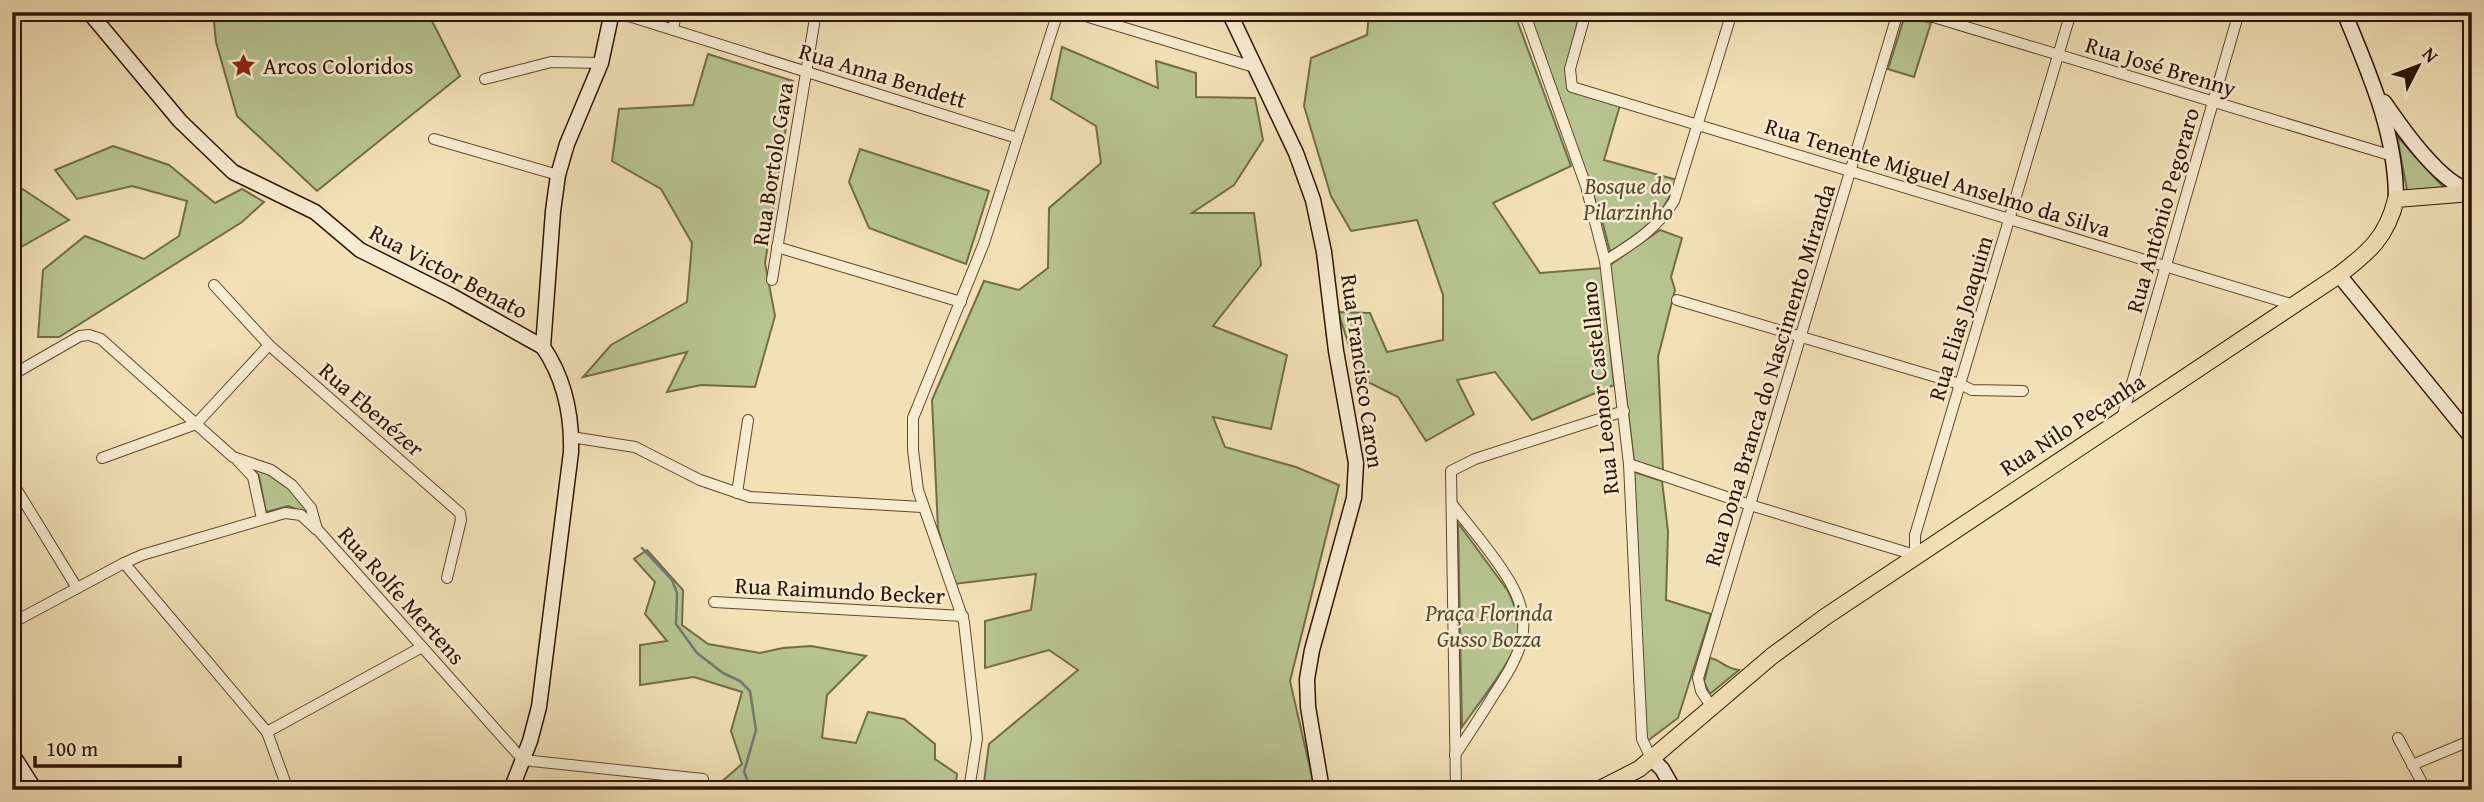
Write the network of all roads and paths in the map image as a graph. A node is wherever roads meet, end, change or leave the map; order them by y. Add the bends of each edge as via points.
1 (614, 12) edge
2 (676, 12) edge
3 (816, 12) edge
4 (1058, 12) edge
5 (1072, 12) edge
6 (1229, 12) edge
7 (1524, 12) edge
8 (1586, 12) edge
9 (1732, 12) edge
10 (1898, 12) edge
11 (1917, 12) edge
12 (2071, 12) edge
13 (2239, 12) edge
14 (2344, 12) edge
15 (94, 14) edge
16 (673, 30) junction
17 (2059, 55) junction
18 (601, 63) junction
19 (1254, 67) junction
20 (806, 72) junction
21 (485, 79) dead end
22 (2375, 90) junction
23 (2213, 102) junction
24 (1699, 125) junction
25 (1017, 138) junction
26 (435, 139) dead end
27 (2393, 156) junction
28 (1851, 171) junction
29 (558, 175) junction
30 (2472, 192) edge
31 (2396, 199) junction
32 (2010, 219) junction
33 (777, 247) junction
34 (1605, 261) junction
35 (2166, 266) junction
36 (2339, 275) junction
37 (772, 280) dead end
38 (214, 285) dead end
39 (1677, 300) dead end
40 (961, 302) junction
41 (2294, 305) junction
42 (1801, 337) junction
43 (269, 345) junction
44 (543, 347) junction
45 (12, 375) edge
46 (1960, 384) junction
47 (2023, 391) dead end
48 (1625, 411) junction
49 (2122, 419) junction
50 (748, 420) dead end
51 (196, 424) junction
52 (571, 437) junction
53 (2472, 438) edge
54 (233, 457) junction
55 (103, 458) dead end
56 (1629, 464) junction
57 (12, 482) edge
58 (737, 494) junction
59 (1451, 503) junction
60 (1750, 505) junction
61 (922, 507) junction
62 (262, 519) junction
63 (317, 529) junction
64 (1915, 555) junction
65 (124, 563) junction
66 (447, 578) dead end
67 (77, 588) junction
68 (714, 602) dead end
69 (963, 617) junction
70 (12, 622) edge
71 (422, 647) junction
72 (1711, 706) junction
73 (267, 732) junction
74 (2398, 738) dead end
75 (2472, 740) edge
76 (12, 754) edge
77 (1455, 756) junction
78 (1651, 758) junction
79 (523, 760) junction
80 (2412, 765) junction
81 (703, 779) dead end
82 (35, 790) edge
83 (288, 790) edge
84 (511, 790) edge
85 (970, 790) edge
86 (1322, 790) edge
87 (1456, 790) edge
88 (1598, 790) edge
89 (1674, 790) edge
90 (2426, 790) edge

1 - 16 street, Rua Anna Bendett
1 - 18 street
2 - 16 street
3 - 20 street, Rua Bortolo Gava
4 - 25 street
5 - 19 street
6 - 19 street, Rua Francisco Caron
7 - 34 street via 1586,186
8 - 24 street, Rua Tenente Miguel Anselmo da Silva via 1570,69 1572,87
9 - 24 street, Rua Leonor Castellano
10 - 28 street, Rua Dona Branca do Nascimento Miranda
11 - 17 street, Rua José Brenny
12 - 17 street, Rua Elias Joaquim
13 - 23 street, Rua Antônio Pegoraro
14 - 22 street, Rua Nilo Peçanha
15 - 44 street, Rua Victor Benato via 180,121 233,172 315,212 360,250
16 - 20 street, Rua Anna Bendett
17 - 23 street, Rua José Brenny
17 - 32 street, Rua Elias Joaquim
18 - 21 street via 551,62
18 - 29 street
19 - 86 street, Rua Francisco Caron via 1296,153 1313,200 1356,463 1354,498 1307,672
20 - 25 street, Rua Anna Bendett
20 - 33 street, Rua Bortolo Gava
22 - 27 street, Rua Nilo Peçanha
22 - 30 street via 2405,132 2452,183
23 - 27 street, Rua José Brenny
23 - 35 street, Rua Antônio Pegoraro
24 - 28 street, Rua Tenente Miguel Anselmo da Silva
24 - 34 street, Rua Leonor Castellano via 1667,213 1643,237
25 - 40 street
26 - 29 street
27 - 31 street, Rua Nilo Peçanha
28 - 32 street, Rua Tenente Miguel Anselmo da Silva
28 - 42 street, Rua Dona Branca do Nascimento Miranda
29 - 44 street
30 - 31 main road
31 - 36 main road, Rua Nilo Peçanha via 2379,240
32 - 35 street, Rua Tenente Miguel Anselmo da Silva
32 - 46 street, Rua Elias Joaquim
33 - 37 street, Rua Bortolo Gava
33 - 40 street
34 - 48 street, Rua Leonor Castellano
35 - 41 street, Rua Tenente Miguel Anselmo da Silva
35 - 49 street, Rua Antônio Pegoraro
36 - 41 main road, Rua Nilo Peçanha
36 - 53 street
38 - 43 street, Rua Ebenézer
39 - 42 street
40 - 61 street via 913,418
41 - 49 main road, Rua Nilo Peçanha
42 - 46 street
42 - 60 street, Rua Dona Branca do Nascimento Miranda
43 - 51 street
43 - 66 street, Rua Ebenézer via 460,513
44 - 52 street via 566,401
45 - 51 street, Rua Rolfe Mertens via 89,335 107,343
46 - 47 street via 1972,390
46 - 64 street, Rua Elias Joaquim via 1915,535
48 - 56 street, Rua Leonor Castellano
48 - 59 street via 1475,458 1451,471
49 - 64 main road, Rua Nilo Peçanha
50 - 58 street
51 - 54 street, Rua Rolfe Mertens
51 - 55 street
52 - 58 street via 635,447
52 - 79 street via 541,694
54 - 62 street via 252,474
54 - 63 street, Rua Rolfe Mertens via 271,470 292,485 311,508
56 - 60 street
56 - 78 street, Rua Leonor Castellano via 1642,739
57 - 67 street
58 - 61 street
59 - 77 street
59 - 77 street via 1511,583 1524,625 1515,662
60 - 64 street
60 - 72 street, Rua Dona Branca do Nascimento Miranda via 1698,678
61 - 69 street
62 - 63 street via 295,513
62 - 65 street
63 - 71 street, Rua Rolfe Mertens
64 - 72 main road, Rua Nilo Peçanha via 1800,635
65 - 67 street
65 - 73 street
67 - 70 street
68 - 69 street, Rua Raimundo Becker
69 - 85 street via 976,738
71 - 73 street
71 - 79 street, Rua Rolfe Mertens
72 - 78 main road, Rua Nilo Peçanha
73 - 83 street
74 - 80 street
75 - 80 street
76 - 82 street
77 - 87 street
78 - 88 main road, Rua Nilo Peçanha via 1633,773
78 - 89 street
79 - 81 street
79 - 84 street
80 - 90 street

